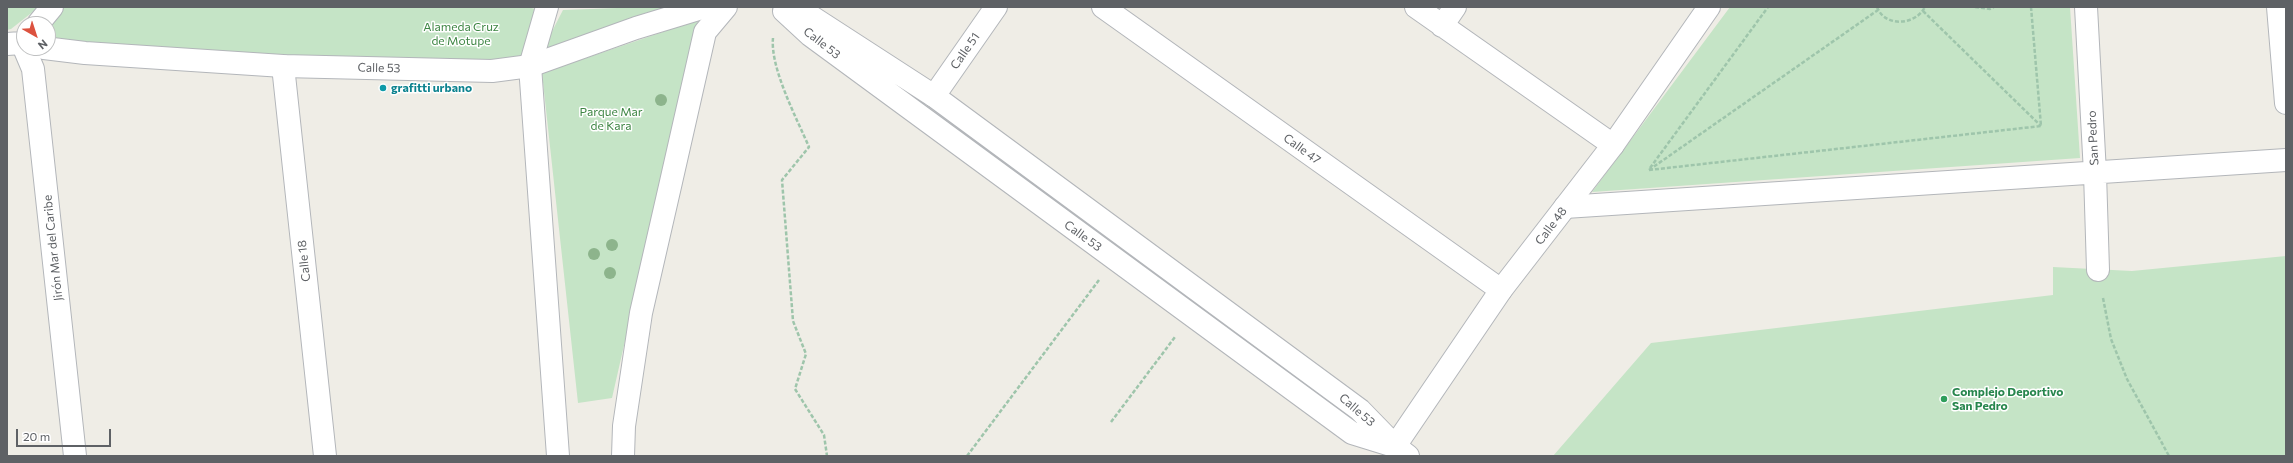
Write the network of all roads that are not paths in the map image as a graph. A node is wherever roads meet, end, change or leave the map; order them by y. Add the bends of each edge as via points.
1 (52, 7) edge
2 (547, 7) edge
3 (705, 7) edge
4 (726, 7) edge
5 (780, 7) edge
6 (785, 7) edge
7 (996, 7) edge
8 (1103, 7) edge
9 (1416, 7) edge
10 (1455, 7) edge
11 (1709, 7) edge
12 (2086, 7) edge
13 (2278, 7) edge
14 (45, 16) edge
15 (1442, 26) junction
16 (56, 49) edge
17 (26, 56) edge
18 (284, 66) junction
19 (530, 66) junction
20 (934, 96) junction
21 (2286, 103) edge
22 (1613, 145) junction
23 (2286, 160) edge
24 (2095, 173) junction
25 (1564, 208) junction
26 (2098, 270) road end
27 (1501, 290) junction
28 (1402, 451) edge
29 (75, 456) edge
30 (325, 456) edge
31 (558, 456) edge
32 (623, 456) edge

1 - 14 street
2 - 19 street
3 - 19 street, Calle 53 via 636,28
4 - 32 street via 705,32 641,313 624,426
5 - 28 street, Calle 53 via 810,35 1352,433
6 - 20 street, Calle 53 via 812,17
7 - 20 street, Calle 51
8 - 27 street, Calle 47
9 - 15 street
10 - 15 street
11 - 22 street, Calle 48
12 - 24 street, San Pedro
13 - 21 street
15 - 22 street
16 - 18 street, Calle 53
17 - 29 street, Jirón Mar del Caribe via 33,69
18 - 19 street, Calle 53 via 492,71
18 - 30 street, Calle 18
19 - 31 street
20 - 28 street, Calle 53 via 1360,410
22 - 25 street, Calle 48
23 - 24 street
24 - 25 street
24 - 26 street, San Pedro
25 - 27 street, Calle 48
27 - 28 street, Calle 48

